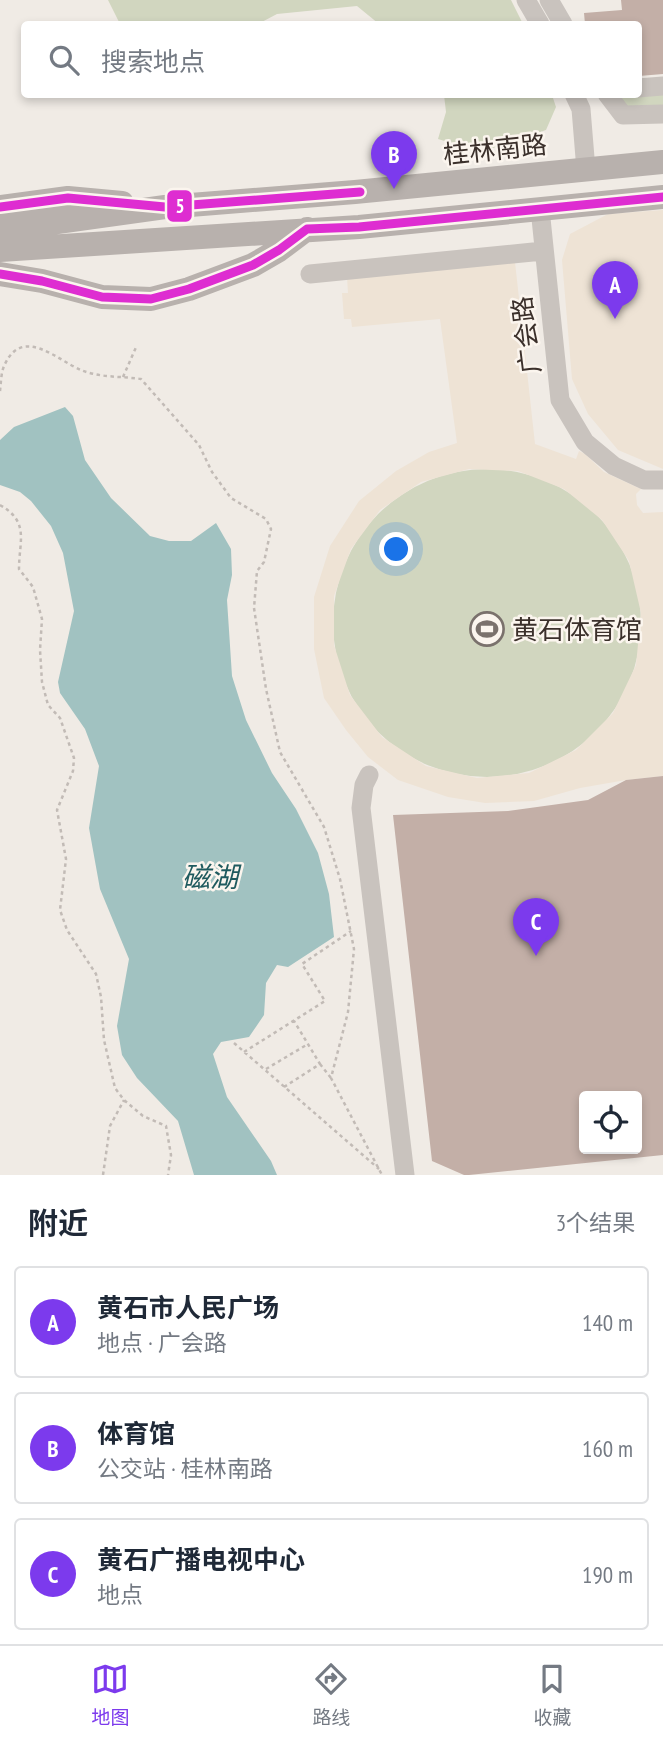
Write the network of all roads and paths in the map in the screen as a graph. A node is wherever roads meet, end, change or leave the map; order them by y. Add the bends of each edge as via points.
1 (526, 0) edge
2 (549, 0) edge
3 (538, 21) edge
4 (561, 21) edge
5 (663, 86) edge
6 (642, 88) edge
7 (576, 98) edge
8 (610, 98) edge
9 (663, 114) edge
10 (663, 162) edge
11 (586, 170) junction
12 (663, 197) edge
13 (0, 207) edge
14 (164, 207) junction
15 (540, 209) junction
16 (307, 229) junction
17 (0, 230) edge
18 (28, 237) junction
19 (0, 250) edge
20 (543, 251) junction
21 (0, 274) edge
22 (310, 274) dead end
23 (137, 345) dead end
24 (123, 376) junction
25 (0, 391) edge
26 (663, 481) edge
27 (0, 505) edge
28 (369, 775) dead end
29 (351, 931) junction
30 (294, 1021) junction
31 (233, 1043) dead end
32 (308, 1044) junction
33 (244, 1052) junction
34 (320, 1064) junction
35 (265, 1070) junction
36 (331, 1078) junction
37 (284, 1087) junction
38 (124, 1100) junction
39 (381, 1173) edge
40 (103, 1175) edge
41 (168, 1175) edge
42 (405, 1175) edge

1 - 3 street
2 - 4 street
5 - 6 street
7 - 11 street via 581,109
8 - 9 street via 623,115
10 - 11 main road, 桂林南路
11 - 14 main road, 桂林南路
12 - 15 main road
13 - 14 main road via 68,198
14 - 18 main road
15 - 16 main road
15 - 20 street, 广会路
16 - 18 main road
16 - 21 main road via 253,265 151,299 102,297
17 - 18 main road
18 - 19 main road
20 - 22 street
20 - 26 street, 广会路 via 559,400 585,442 614,466 644,480
23 - 24 path
24 - 25 path via 81,370 26,346 5,364
24 - 29 path via 141,379 199,445 231,498 266,519 271,529 264,562 257,571 254,608 266,689 280,752 324,827
27 - 38 path via 10,511 22,530 19,569 33,587 42,619 42,682 74,758 74,771 57,810 66,859 60,910 67,930 96,974 107,1061
28 - 42 street via 361,808
29 - 30 path via 302,964 325,1001
29 - 36 path via 354,949 348,1012
30 - 32 path
30 - 33 path
31 - 33 path
32 - 34 path
32 - 35 path
33 - 35 path
34 - 36 path
34 - 37 path
35 - 37 path
36 - 39 path
37 - 39 path
38 - 40 path via 110,1126
38 - 41 path via 143,1116 166,1126 171,1155

